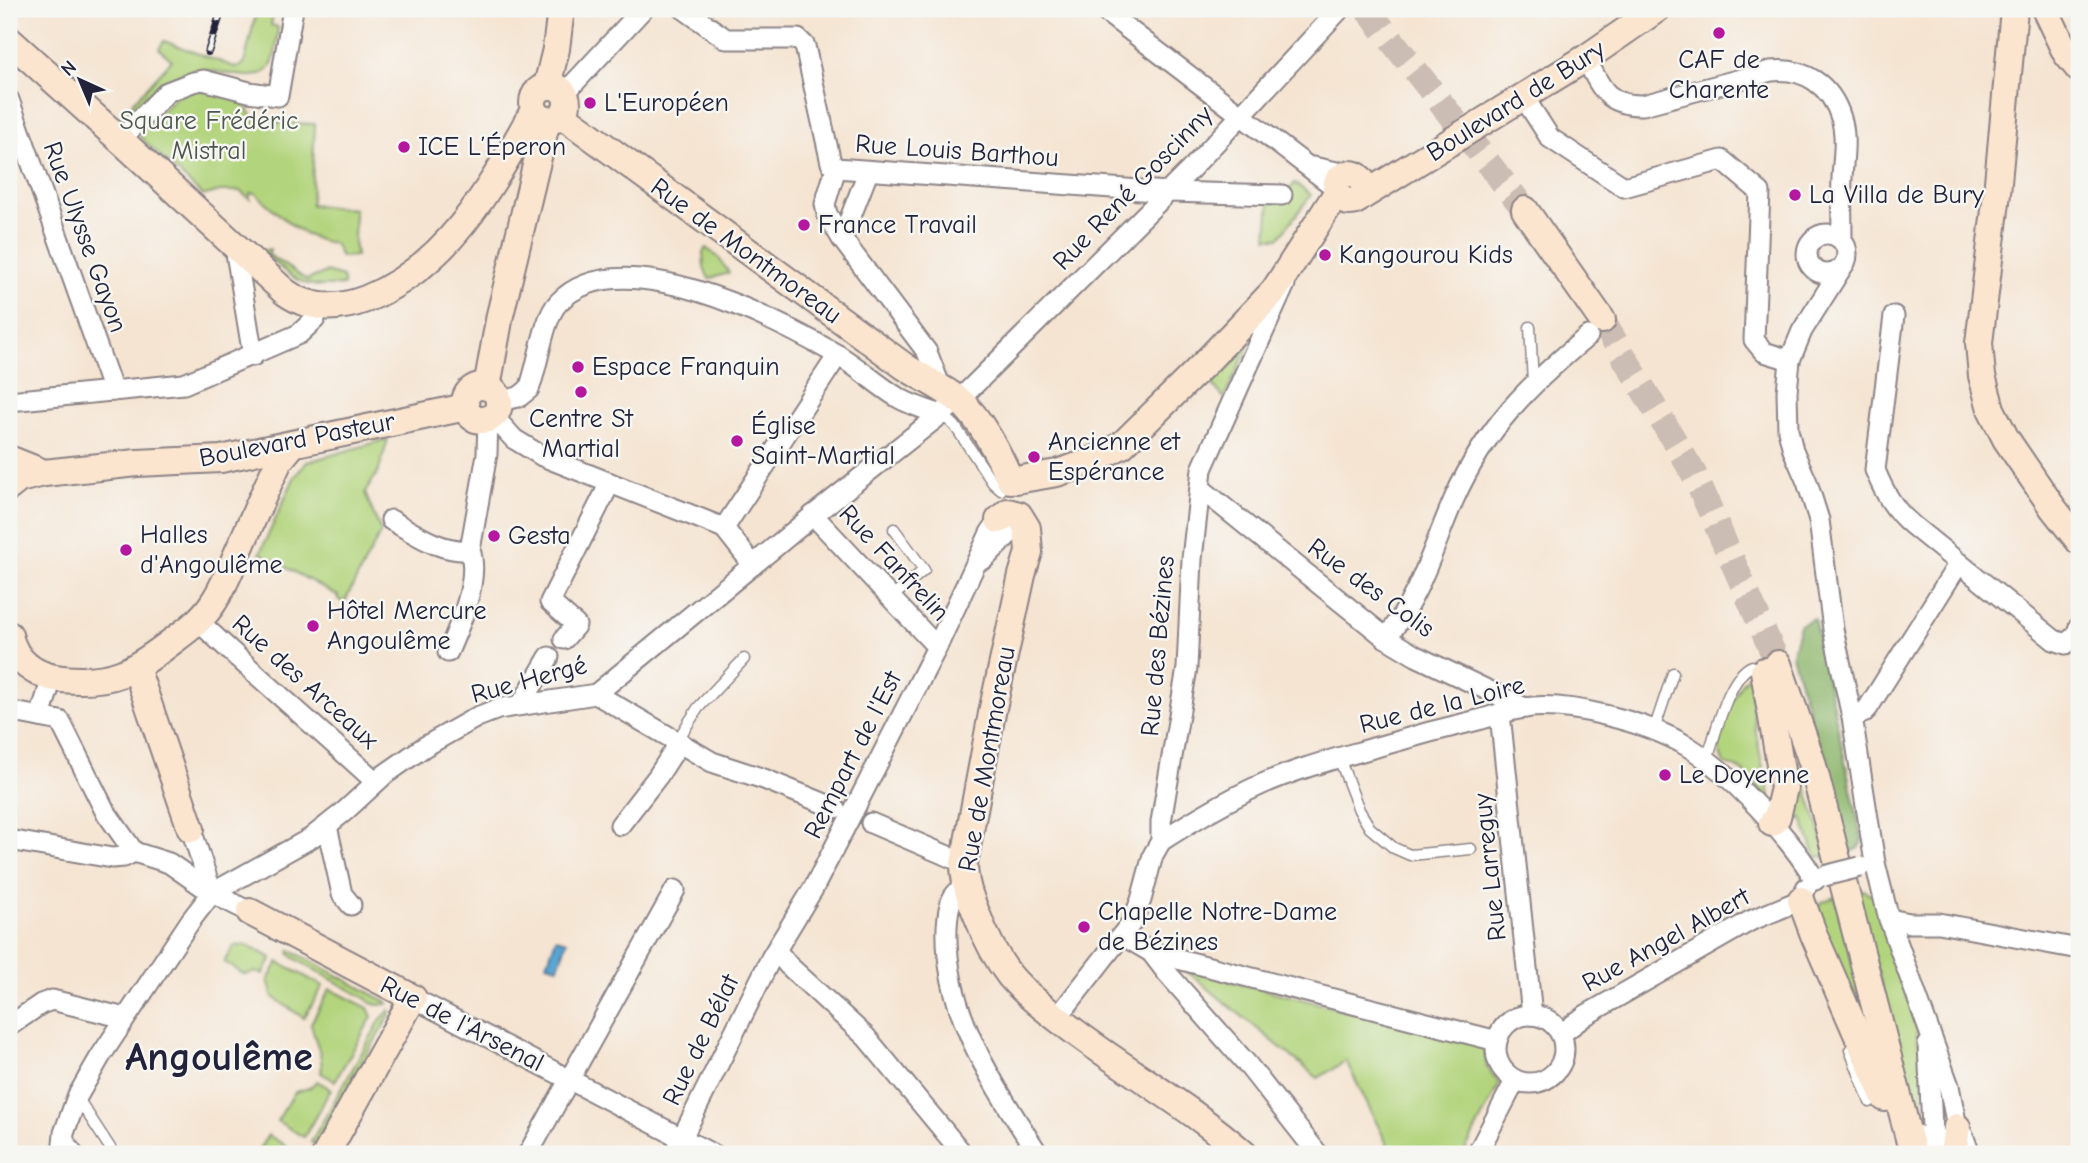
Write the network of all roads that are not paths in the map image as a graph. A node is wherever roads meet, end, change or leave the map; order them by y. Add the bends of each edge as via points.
1 (293, 9) edge
2 (561, 9) edge
3 (643, 9) edge
4 (684, 9) edge
5 (1102, 9) edge
6 (1340, 9) edge
7 (1657, 9) edge
8 (2045, 9) edge
9 (2013, 10) edge
10 (9, 42) edge
11 (1586, 58) junction
12 (2079, 69) edge
13 (1523, 96) junction
14 (9, 100) edge
15 (551, 105) junction
16 (1240, 116) junction
17 (120, 140) junction
18 (836, 168) junction
19 (867, 172) junction
20 (1842, 181) junction
21 (1349, 188) junction
22 (1168, 192) junction
23 (1282, 195) dead end
24 (1525, 210) tunnel mouth
25 (1819, 234) junction
26 (842, 239) junction
27 (1842, 239) junction
28 (235, 247) junction
29 (1292, 266) junction
30 (1841, 269) junction
31 (1815, 271) junction
32 (318, 307) junction
33 (1813, 313) junction
34 (1894, 316) dead end
35 (1530, 327) dead end
36 (1595, 328) joint
37 (838, 355) junction
38 (253, 356) junction
39 (1790, 360) junction
40 (1533, 383) junction
41 (113, 391) junction
42 (9, 401) edge
43 (947, 401) junction
44 (486, 406) junction
45 (293, 444) junction
46 (9, 459) edge
47 (220, 460) junction
48 (44, 473) junction
49 (610, 483) junction
50 (9, 487) edge
51 (1200, 488) junction
52 (262, 498) junction
53 (1011, 505) junction
54 (813, 515) junction
55 (391, 520) dead end
56 (724, 528) junction
57 (894, 529) dead end
58 (2079, 541) edge
59 (470, 550) junction
60 (1959, 563) junction
61 (753, 565) junction
62 (891, 598) junction
63 (198, 621) junction
64 (2079, 626) edge
65 (9, 635) edge
66 (1386, 638) junction
67 (564, 639) dead end
68 (937, 647) junction
69 (448, 652) dead end
70 (549, 657) dead end
71 (744, 659) dead end
72 (1765, 667) junction
73 (136, 668) junction
74 (1673, 673) dead end
75 (51, 678) junction
76 (596, 694) junction
77 (521, 705) junction
78 (1525, 708) junction
79 (9, 711) edge
80 (1500, 714) junction
81 (40, 717) junction
82 (1852, 717) junction
83 (1654, 730) junction
84 (678, 742) junction
85 (1339, 758) junction
86 (1707, 759) junction
87 (376, 782) junction
88 (835, 808) dead end
89 (871, 823) dead end
90 (1772, 823) junction
91 (620, 825) dead end
92 (327, 826) junction
93 (191, 829) joint
94 (9, 840) edge
95 (1161, 841) junction
96 (1471, 849) dead end
97 (134, 852) junction
98 (1871, 869) junction
99 (965, 875) junction
100 (1813, 885) junction
101 (675, 890) dead end
102 (212, 893) junction
103 (351, 905) dead end
104 (250, 912) joint
105 (1889, 919) junction
106 (1910, 923) junction
107 (1122, 935) junction
108 (2079, 949) edge
109 (776, 950) junction
110 (1151, 952) junction
111 (1905, 960) junction
112 (413, 998) junction
113 (1532, 1015) junction
114 (125, 1018) junction
115 (1057, 1018) junction
116 (1839, 1019) dead end
117 (1926, 1023) junction
118 (9, 1027) edge
119 (1561, 1034) junction
120 (1497, 1041) junction
121 (1848, 1043) dead end
122 (570, 1080) junction
123 (1515, 1081) junction
124 (77, 1097) junction
125 (1870, 1102) dead end
126 (1906, 1126) junction
127 (1956, 1127) junction
128 (64, 1133) junction
129 (678, 1146) edge
130 (62, 1154) edge
131 (79, 1154) edge
132 (114, 1154) edge
133 (326, 1154) edge
134 (528, 1154) edge
135 (712, 1154) edge
136 (963, 1154) edge
137 (1038, 1154) edge
138 (1244, 1154) edge
139 (1318, 1154) edge
140 (1477, 1154) edge
141 (1900, 1154) edge
142 (1913, 1154) edge
143 (1928, 1154) edge
144 (1940, 1154) edge
145 (1953, 1154) edge
146 (1970, 1154) edge

1 - 17 street via 278,96 203,80 193,82 167,92
2 - 15 main road
3 - 15 street
4 - 18 street, Rue Louis Barthou via 726,39 798,39 805,46 831,163
5 - 16 street via 1139,45
6 - 16 street, Rue René Goscinny
7 - 11 main road, Boulevard de Bury
8 - 12 main road
9 - 58 main road via 1979,343 1982,376 2006,439
10 - 17 main road
11 - 13 main road, Boulevard de Bury
11 - 20 street via 1604,90 1626,105 1771,71 1802,73 1824,89 1842,120
13 - 21 main road, Boulevard de Bury via 1408,168
13 - 39 street via 1550,138 1624,187 1722,160 1760,192 1754,340 1764,352
14 - 41 street, Rue Ulysse Gayon
15 - 32 main road via 439,252 414,273 370,297 353,304
15 - 43 main road, Rue de Montmoreau
15 - 44 main road via 500,315
16 - 21 street via 1305,166
16 - 22 street, Rue René Goscinny
17 - 28 main road
18 - 19 street, Rue Louis Barthou
18 - 26 street via 825,204
19 - 22 street, Rue Louis Barthou
19 - 26 street
20 - 25 street
20 - 27 street
21 - 29 main road
22 - 23 street, Rue Louis Barthou
22 - 43 street, Rue René Goscinny
24 - 36 main road
25 - 27 street via 1831,233
25 - 31 street via 1808,251 1809,265
26 - 43 street via 928,352
27 - 30 street via 1846,254
28 - 32 main road via 293,298
28 - 38 street
29 - 51 street, Rue des Bézines via 1206,457
29 - 53 main road via 1248,318 1122,445 1057,473
30 - 31 street via 1830,274
30 - 33 street
31 - 33 street
32 - 38 street via 308,328
33 - 39 street
34 - 60 street via 1875,470 1897,513
35 - 40 lane
36 - 40 street
37 - 43 street via 899,398
37 - 44 street via 693,288 607,279 569,294 555,306 529,389 519,397
37 - 56 street
38 - 41 street via 184,384
39 - 82 street via 1788,430 1819,520 1833,629
40 - 66 street via 1507,410 1466,474 1428,567
41 - 42 street
43 - 53 main road, Rue de Montmoreau via 978,423 1004,465
43 - 54 street, Rue Hergé
44 - 45 main road, Boulevard Pasteur
44 - 49 street via 514,439 542,456
44 - 59 street via 486,454
45 - 47 main road, Boulevard Pasteur
45 - 52 main road via 279,461
46 - 48 main road, Boulevard Pasteur
47 - 48 main road, Boulevard Pasteur
47 - 52 main road via 251,476
48 - 50 main road, Boulevard Pasteur via 19,479
49 - 56 street
49 - 67 street via 550,602 576,625
51 - 66 street, Rue des Colis
51 - 95 street, Rue des Bézines via 1187,668
52 - 63 main road via 220,590
53 - 68 street, Rempart de l'Est via 984,544
53 - 99 main road, Rue de Montmoreau via 1027,528 1029,552 993,708
54 - 61 street, Rue Hergé
54 - 62 street, Rue Fanfrelin
55 - 59 street via 433,544
56 - 61 street
57 - 62 lane via 924,570
59 - 69 street via 475,563 462,620
60 - 64 street via 2054,640 2066,644
60 - 82 street via 1868,708
61 - 76 street, Rue Hergé
62 - 68 street, Rue Fanfrelin
63 - 73 main road
63 - 87 street, Rue des Arceaux
65 - 75 main road via 22,662
66 - 78 street, Rue des Colis
68 - 109 street, Rempart de l'Est via 813,889
70 - 77 street
71 - 84 lane via 698,708
72 - 86 lane via 1744,669 1732,687
72 - 90 main road via 1783,788
72 - 126 main road via 1812,762
73 - 75 main road via 92,680
73 - 93 main road
74 - 83 lane
75 - 81 street
76 - 77 street, Rue Hergé
76 - 84 street
77 - 87 street, Rue Hergé via 477,717
78 - 80 street, Rue de la Loire
78 - 83 street, Rue de la Loire via 1584,711
79 - 81 street
80 - 85 street, Rue de la Loire
80 - 113 street, Rue Larreguy
81 - 97 street via 60,720 105,811
82 - 98 street
83 - 86 street, Rue de la Loire
84 - 88 street via 712,762
84 - 91 street
85 - 95 street, Rue de la Loire via 1259,785
85 - 96 lane via 1359,810 1370,828 1394,848 1410,855
86 - 90 street, Rue de la Loire
87 - 92 street, Rue Hergé
89 - 99 street
90 - 100 street, Rue de la Loire via 1800,856
92 - 102 street, Rue Hergé
92 - 103 street via 342,894
93 - 102 street
94 - 97 street via 112,858
95 - 107 street, Rue des Bézines via 1132,922
97 - 102 street, Rue de l'Arsenal via 169,863
98 - 100 street, Rue Angel Albert, bridge
98 - 105 street
98 - 106 street
99 - 115 main road, Rue de Montmoreau via 983,931 1003,965
99 - 137 street via 948,909 947,957 953,990 991,1080
100 - 116 lane via 1797,918
100 - 119 street, Rue Angel Albert via 1586,1015
100 - 141 main road via 1814,936 1877,1076
101 - 122 street
102 - 104 street, Rue de l'Arsenal
102 - 114 street
104 - 112 main road, Rue de l'Arsenal
105 - 106 street
105 - 111 street
106 - 108 street via 1939,923
106 - 111 street
107 - 110 street
107 - 115 street, Rue des Bézines
109 - 129 street, Rue de Bélat
109 - 136 street via 866,1037
110 - 120 street
110 - 139 street
111 - 117 street
112 - 122 street, Rue de l'Arsenal
112 - 133 main road
113 - 119 street via 1549,1021
113 - 120 street via 1510,1021
114 - 118 street via 52,1000
114 - 124 street
115 - 138 main road, Rue de Montmoreau
117 - 127 street via 1949,1086
117 - 144 street via 1932,1128
119 - 123 street via 1564,1057 1551,1077 1529,1084
120 - 123 street via 1497,1061
121 - 125 lane
122 - 129 street, Rue de l'Arsenal
122 - 134 street
123 - 140 street
124 - 128 street
124 - 132 lane
126 - 142 main road
126 - 143 lane via 1921,1132
127 - 145 main road
127 - 146 street
128 - 130 street
128 - 131 lane
129 - 135 street, Rue de l'Arsenal

